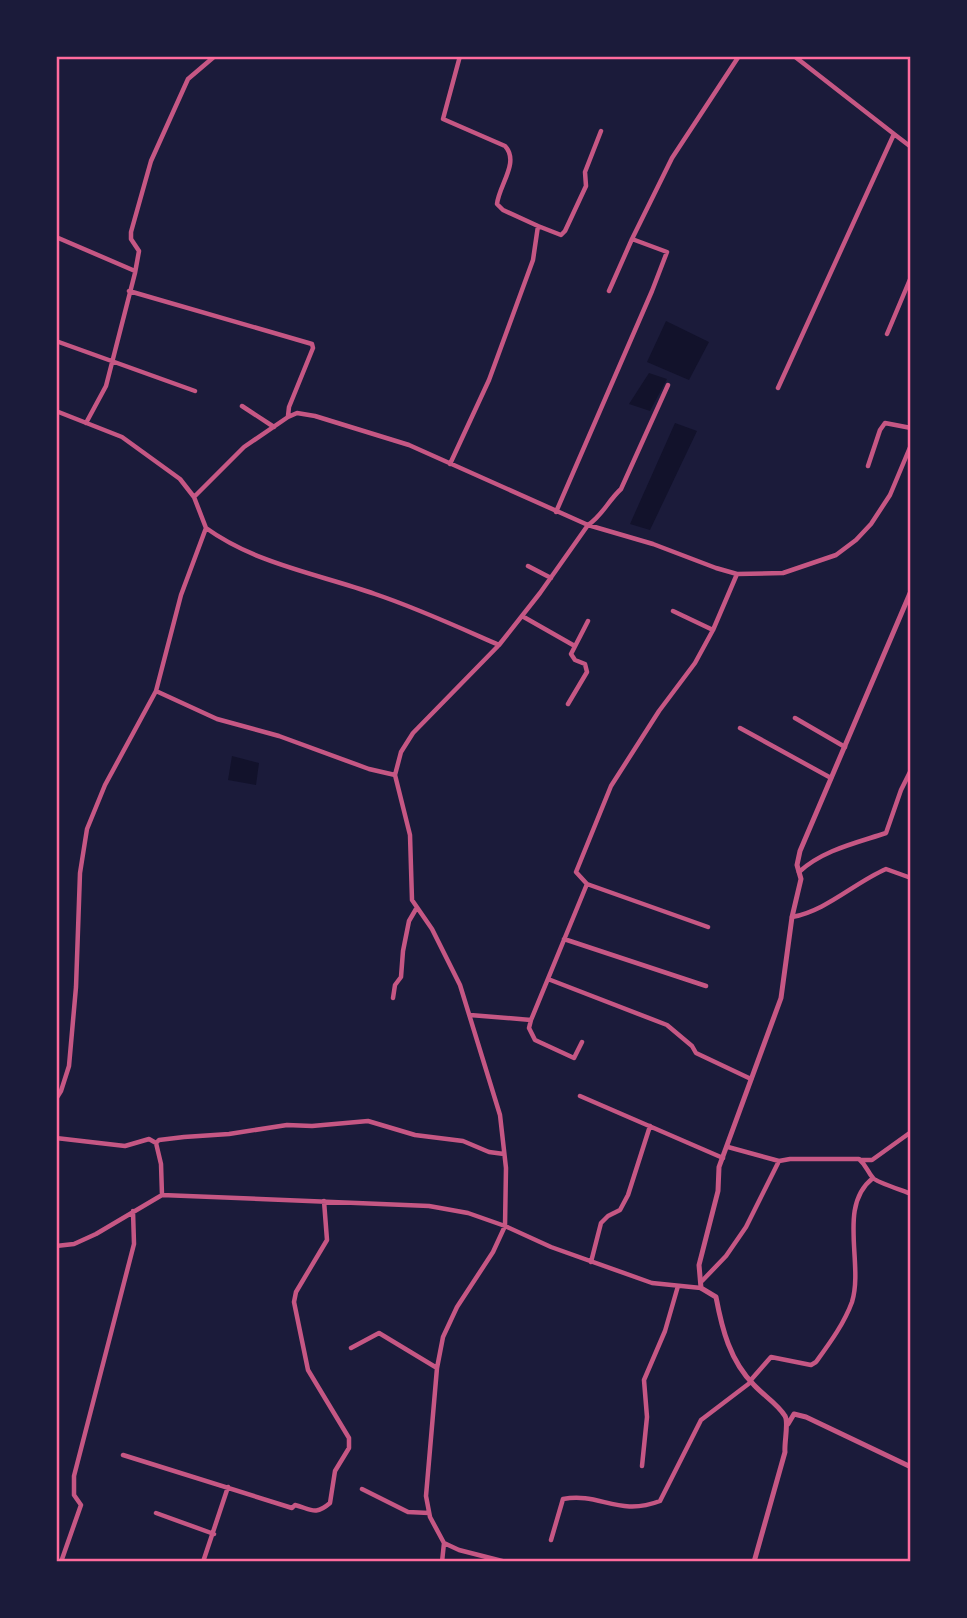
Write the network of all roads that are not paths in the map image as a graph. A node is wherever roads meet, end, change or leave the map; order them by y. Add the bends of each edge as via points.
1 (215, 56) edge
2 (460, 56) edge
3 (739, 56) edge
4 (794, 56) edge
5 (601, 131) dead end
6 (894, 134) junction
7 (911, 147) edge
8 (538, 226) junction
9 (56, 237) edge
10 (632, 239) junction
11 (135, 271) junction
12 (911, 277) edge
13 (609, 291) dead end
14 (129, 292) junction
15 (887, 334) dead end
16 (56, 341) edge
17 (112, 360) junction
18 (668, 384) dead end
19 (778, 388) dead end
20 (195, 391) dead end
21 (242, 406) dead end
22 (56, 411) edge
23 (288, 417) junction
24 (86, 423) junction
25 (274, 427) junction
26 (911, 428) edge
27 (911, 445) edge
28 (450, 464) junction
29 (868, 466) dead end
30 (194, 497) junction
31 (556, 512) junction
32 (588, 525) junction
33 (206, 528) junction
34 (528, 566) dead end
35 (737, 574) junction
36 (551, 578) junction
37 (911, 592) edge
38 (673, 611) dead end
39 (522, 616) junction
40 (588, 621) dead end
41 (713, 630) junction
42 (499, 645) junction
43 (573, 645) junction
44 (156, 691) junction
45 (568, 704) dead end
46 (795, 718) dead end
47 (740, 728) dead end
48 (845, 747) junction
49 (911, 770) edge
50 (395, 775) junction
51 (832, 778) junction
52 (909, 780) edge
53 (799, 872) junction
54 (911, 878) edge
55 (587, 884) junction
56 (416, 909) junction
57 (792, 917) junction
58 (708, 927) dead end
59 (564, 939) junction
60 (548, 979) junction
61 (706, 986) dead end
62 (393, 998) dead end
63 (470, 1015) junction
64 (531, 1020) junction
65 (582, 1042) dead end
66 (751, 1079) junction
67 (580, 1096) dead end
68 (56, 1099) edge
69 (650, 1126) junction
70 (911, 1132) edge
71 (56, 1138) edge
72 (156, 1143) junction
73 (728, 1147) junction
74 (504, 1154) junction
75 (723, 1158) junction
76 (860, 1160) junction
77 (779, 1161) junction
78 (873, 1178) junction
79 (911, 1194) edge
80 (162, 1195) junction
81 (324, 1201) junction
82 (133, 1211) junction
83 (505, 1226) junction
84 (56, 1246) edge
85 (591, 1262) junction
86 (701, 1285) junction
87 (678, 1286) junction
88 (351, 1348) dead end
89 (437, 1368) junction
90 (750, 1381) junction
91 (788, 1423) junction
92 (123, 1455) dead end
93 (642, 1466) dead end
94 (911, 1467) edge
95 (228, 1487) junction
96 (362, 1489) dead end
97 (156, 1513) dead end
98 (429, 1513) junction
99 (214, 1534) junction
100 (551, 1540) dead end
101 (444, 1543) junction
102 (61, 1562) edge
103 (203, 1562) edge
104 (442, 1562) edge
105 (506, 1562) edge
106 (754, 1562) edge

1 - 11 street via 188,79 151,160 131,232 139,251
2 - 8 street via 443,119 510,151 512,161 498,207
3 - 10 street via 672,158
4 - 6 street
5 - 8 street via 585,172 586,186 565,231 561,235
6 - 7 street
6 - 19 street
8 - 28 street via 533,260 489,380
9 - 11 street
10 - 13 street
10 - 31 street via 667,254
11 - 14 street
12 - 15 street
14 - 17 street
14 - 23 street via 312,344
16 - 17 street
17 - 20 street
17 - 24 street via 106,386
18 - 32 street via 621,489
21 - 25 street
22 - 24 street
23 - 25 street
23 - 28 street via 297,413 315,416 409,445
24 - 30 street via 122,437 180,479
25 - 30 street via 244,447
26 - 29 street via 885,423
27 - 35 street via 890,495 871,524 836,555 783,573
28 - 31 street
30 - 33 street
31 - 32 street
32 - 35 street
32 - 36 street
33 - 42 street via 225,542 299,572 374,594
33 - 44 street via 181,595
34 - 36 street
35 - 41 street
36 - 39 street
37 - 48 street
38 - 41 street
39 - 42 street
39 - 43 street
40 - 43 street
41 - 55 street via 611,786 576,872
42 - 50 street via 414,733 401,752
43 - 45 street via 571,656 585,664 587,672
44 - 50 street via 217,719
44 - 68 street via 105,785 87,829 80,873 69,1066
46 - 48 street
47 - 51 street
48 - 51 street
49 - 52 street
50 - 56 street via 410,835
51 - 53 street via 800,851
52 - 53 street via 886,833 829,853
53 - 57 street
54 - 57 street via 886,869 806,915
55 - 58 street
55 - 59 street
56 - 62 street
56 - 63 street via 450,961
57 - 66 street via 781,998
59 - 60 street
59 - 61 street
60 - 64 street
60 - 66 street via 667,1025 696,1054
63 - 64 street
63 - 74 street via 500,1115
64 - 65 street via 529,1028 536,1040 563,1055 574,1058
66 - 73 street
67 - 69 street
69 - 75 street
69 - 85 street via 628,1195 620,1210 601,1223
70 - 76 street via 872,1160
71 - 72 street via 125,1146 149,1139
72 - 74 street via 287,1125 368,1121
72 - 80 street
73 - 75 street
73 - 77 street
74 - 83 street
75 - 86 street via 699,1265
76 - 77 street
76 - 78 street
77 - 86 street via 746,1227
78 - 79 street
78 - 90 street via 862,1186 857,1202 852,1301 841,1324 811,1366 773,1357
80 - 81 street
80 - 82 street
81 - 83 street via 429,1206
81 - 95 street via 327,1240 296,1292 294,1312 308,1370 349,1438 349,1448 335,1471 330,1503 319,1512
82 - 84 street via 75,1244
82 - 102 street via 134,1244 74,1476 81,1504
83 - 85 street
83 - 89 street via 457,1307 443,1337
85 - 87 street via 652,1283
86 - 87 street
86 - 90 street via 716,1297 729,1349
87 - 93 street via 644,1380 647,1417
88 - 89 street via 379,1333
89 - 98 street via 426,1496
90 - 91 street
90 - 100 street via 701,1420 660,1501 624,1508 579,1497 563,1499
91 - 94 street via 794,1414 806,1417
91 - 106 street via 785,1452
92 - 95 street
95 - 99 street
96 - 98 street via 408,1512
97 - 99 street
98 - 101 street
99 - 103 street
101 - 104 street
101 - 105 street

